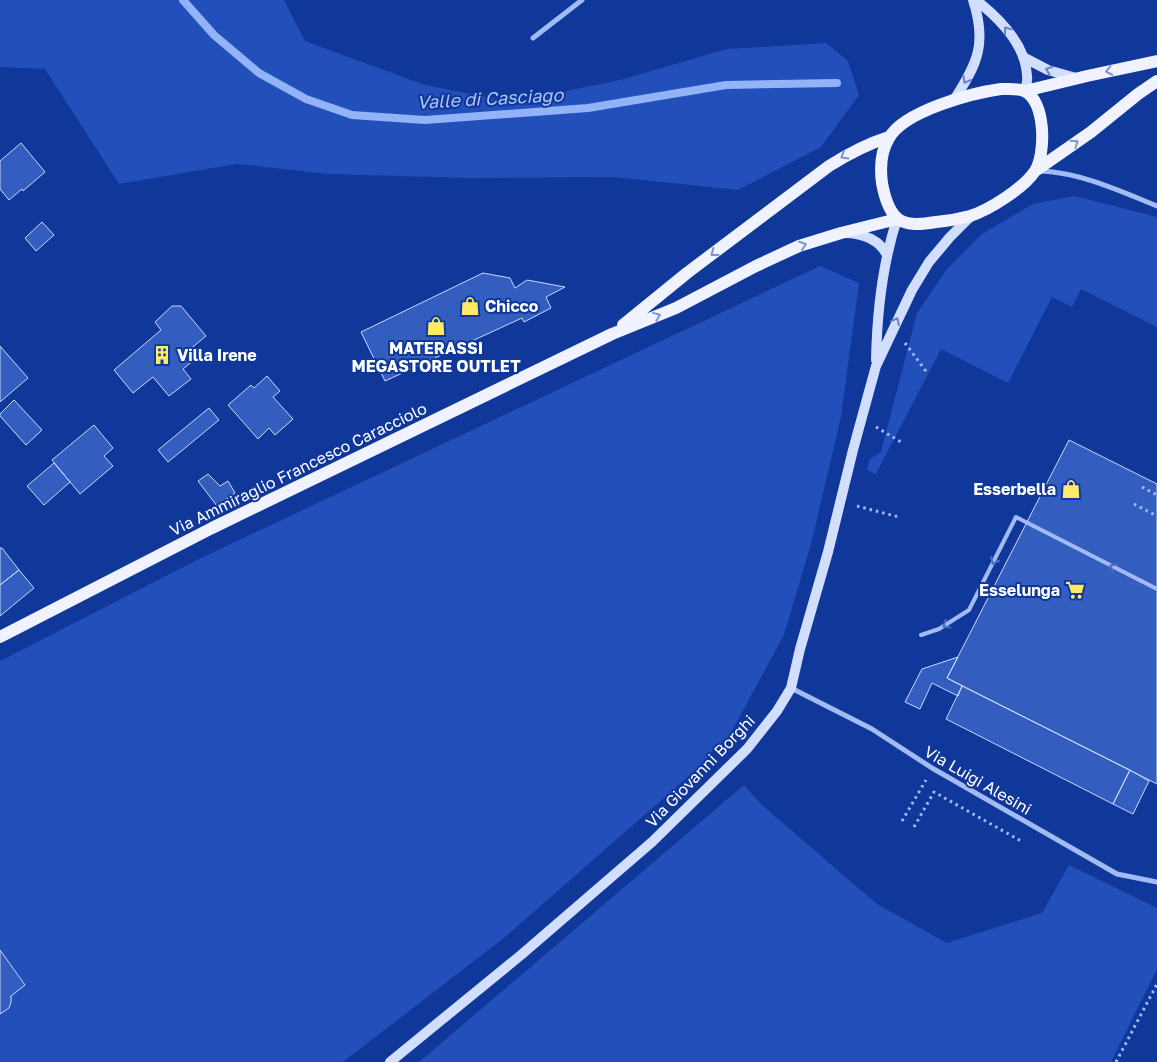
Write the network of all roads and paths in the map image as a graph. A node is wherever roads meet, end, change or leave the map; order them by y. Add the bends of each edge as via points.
1 (582, 0) edge
2 (974, 0) edge
3 (533, 38) dead end
4 (1023, 57) junction
5 (1157, 61) edge
6 (1077, 78) junction
7 (1157, 81) edge
8 (1025, 91) junction
9 (954, 100) junction
10 (889, 137) junction
11 (1035, 171) junction
12 (1157, 206) edge
13 (971, 216) junction
14 (897, 218) junction
15 (841, 233) junction
16 (887, 255) junction
17 (894, 325) junction
18 (612, 334) junction
19 (876, 366) junction
20 (928, 374) dead end
21 (875, 427) dead end
22 (900, 442) dead end
23 (1142, 487) dead end
24 (1157, 494) edge
25 (841, 502) junction
26 (1134, 504) dead end
27 (1157, 516) edge
28 (900, 517) dead end
29 (1157, 589) edge
30 (921, 635) dead end
31 (0, 637) edge
32 (791, 688) junction
33 (925, 781) dead end
34 (902, 821) dead end
35 (914, 827) dead end
36 (1021, 841) dead end
37 (1157, 882) edge
38 (1157, 984) edge
39 (390, 1062) edge
40 (1116, 1062) edge

1 - 3 street
4 -> 2 main road via 1008,30 994,14
2 -> 9 main road via 980,44 967,80
6 -> 4 main road via 1048,70
4 - 8 main road via 1028,75
5 -> 6 main road
6 - 8 main road
11 -> 7 main road
8 - 9 main road via 1001,89
8 - 11 main road via 1038,110 1042,132 1040,158
9 - 10 main road via 904,123
10 - 14 main road via 881,176 885,196
10 -> 18 main road, Via Ammiraglio Francesco Caracciolo via 848,154 829,166
11 - 12 street via 1072,175
11 - 13 main road via 1014,191
13 - 14 main road via 914,224
17 -> 13 main road, Via Giovanni Borghi via 929,262
14 - 15 main road, Via Ammiraglio Francesco Caracciolo
14 - 16 main road, Via Giovanni Borghi
15 - 16 main road, Via Ammiraglio Francesco Caracciolo via 874,240
18 -> 15 main road, Via Ammiraglio Francesco Caracciolo via 676,308 791,250
16 - 19 main road, Via Giovanni Borghi
17 - 19 main road, Via Giovanni Borghi
17 - 20 path
18 - 31 main road, Via Ammiraglio Francesco Caracciolo via 212,528
19 - 25 main road, Via Giovanni Borghi
21 - 22 path
23 - 24 path
25 - 28 path
25 - 32 main road, Via Giovanni Borghi
26 - 27 path
29 -> 30 lane via 1016,517 969,610 940,629
32 - 37 street, Via Luigi Alesini via 872,729 932,768 1118,874
32 - 39 main road, Via Giovanni Borghi via 746,749 652,842
33 - 34 path
35 - 36 path via 934,792
38 - 40 path

